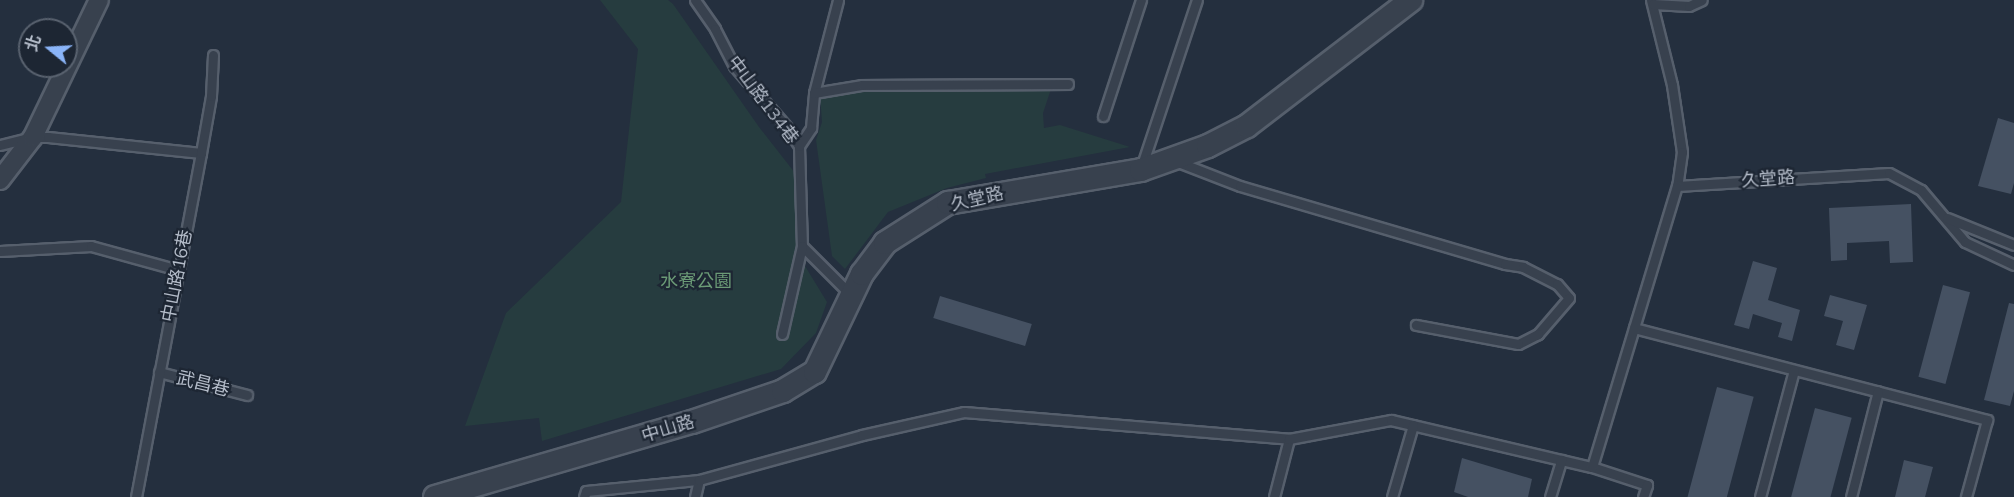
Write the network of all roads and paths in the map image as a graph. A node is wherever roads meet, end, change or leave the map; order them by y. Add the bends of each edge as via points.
1 (99, 0) edge
2 (695, 0) edge
3 (838, 0) edge
4 (1141, 0) edge
5 (1197, 0) edge
6 (1411, 0) edge
7 (1702, 0) edge
8 (1652, 2) edge
9 (213, 55) dead end
10 (1068, 84) dead end
11 (814, 93) junction
12 (1103, 116) dead end
13 (33, 137) junction
14 (0, 145) edge
15 (799, 146) junction
16 (201, 153) junction
17 (1173, 160) junction
18 (1141, 170) junction
19 (0, 180) edge
20 (1677, 186) junction
21 (1944, 218) junction
22 (2014, 245) edge
23 (802, 246) junction
24 (0, 251) edge
25 (2014, 265) edge
26 (178, 270) junction
27 (852, 297) junction
28 (1416, 325) dead end
29 (1634, 328) junction
30 (782, 334) dead end
31 (1794, 370) junction
32 (159, 372) junction
33 (1878, 391) junction
34 (248, 395) dead end
35 (1413, 425) junction
36 (1289, 439) junction
37 (1561, 460) junction
38 (1592, 467) junction
39 (699, 480) junction
40 (446, 495) edge
41 (136, 497) edge
42 (584, 497) edge
43 (695, 497) edge
44 (1274, 497) edge
45 (1392, 497) edge
46 (1551, 497) edge
47 (1643, 497) edge
48 (1760, 497) edge
49 (1851, 497) edge
50 (1966, 497) edge

1 - 13 street
2 - 15 lane, 中山路134巷 via 734,66
3 - 11 lane
4 - 12 lane
5 - 18 lane
6 - 17 street, 久堂路 via 1247,126
7 - 8 lane via 1689,6
8 - 20 lane via 1672,85 1682,152
9 - 16 lane, 中山路16巷
10 - 11 lane via 862,85
11 - 15 lane via 811,128
13 - 14 lane
13 - 16 lane
13 - 19 street
15 - 23 lane, 中山路134巷
16 - 26 lane, 中山路16巷
17 - 18 street, 久堂路
17 - 28 lane via 1240,186 1523,267 1557,284 1569,298 1538,334 1518,344
18 - 27 street, 久堂路 via 948,203 885,243 862,274
20 - 21 lane, 久堂路 via 1889,173 1921,190
20 - 29 lane
21 - 22 lane
21 - 25 lane, 久堂路 via 1965,242
23 - 27 lane
23 - 30 lane, 中山路134巷
24 - 26 lane via 91,246
26 - 32 lane, 中山路16巷
27 - 40 street, 中山路 via 815,372 783,391
29 - 31 lane
29 - 38 lane
31 - 33 lane
31 - 48 lane
32 - 34 lane, 武昌巷
32 - 41 lane, 中山路16巷
33 - 49 lane
33 - 50 lane via 1987,420
35 - 36 lane via 1391,420
35 - 37 lane
35 - 45 lane
36 - 39 lane via 964,412 862,435
36 - 44 lane
37 - 38 lane
37 - 46 lane
38 - 47 lane via 1647,485
39 - 42 lane via 586,491
39 - 43 lane

